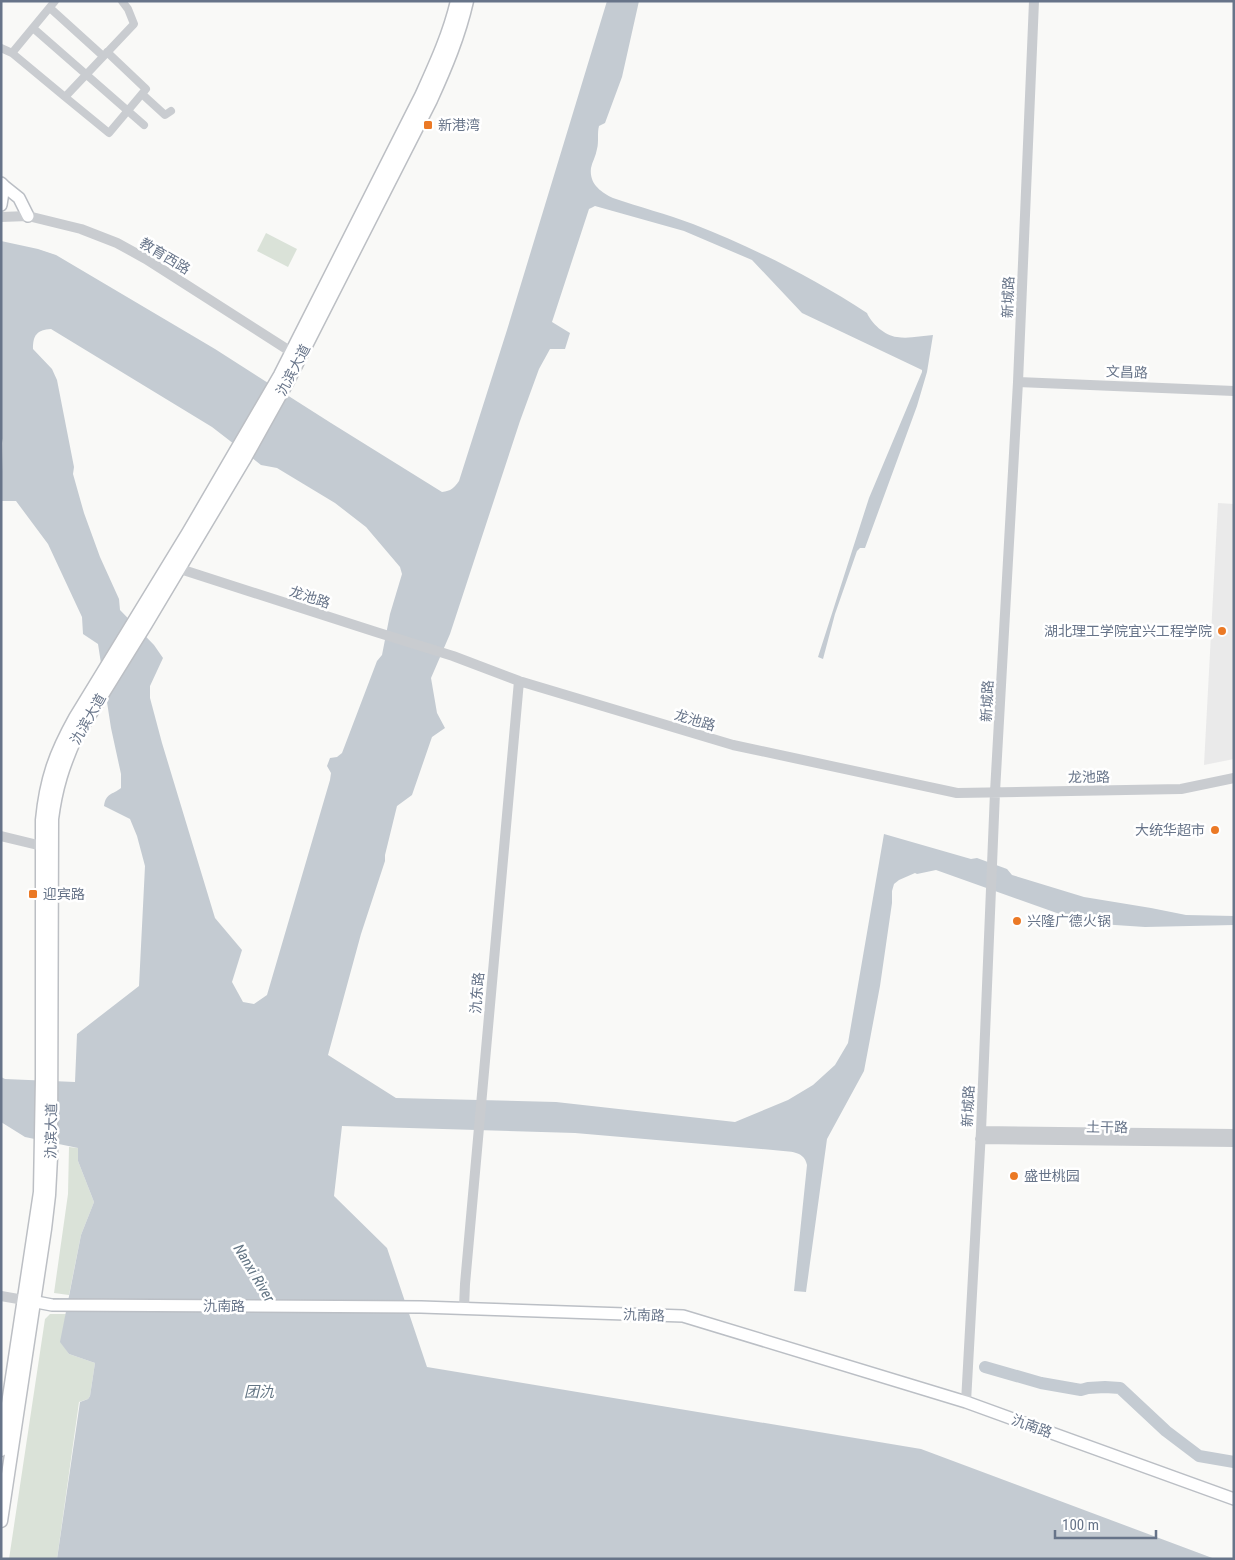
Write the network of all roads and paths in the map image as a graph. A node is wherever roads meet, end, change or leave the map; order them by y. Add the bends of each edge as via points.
1 (122, 1) edge
2 (457, 1) edge
3 (467, 1) edge
4 (1034, 1) edge
5 (53, 4) edge
6 (33, 28) junction
7 (1, 48) edge
8 (12, 53) junction
9 (105, 54) junction
10 (86, 74) junction
11 (142, 94) junction
12 (65, 97) junction
13 (127, 111) junction
14 (171, 111) dead end
15 (144, 125) dead end
16 (3, 184) edge
17 (1, 205) edge
18 (28, 216) junction
19 (1, 217) edge
20 (295, 355) junction
21 (1018, 382) junction
22 (1234, 391) edge
23 (173, 567) junction
24 (519, 681) junction
25 (88, 706) junction
26 (1234, 778) edge
27 (995, 792) junction
28 (1, 836) edge
29 (42, 846) junction
30 (46, 1077) junction
31 (1234, 1134) edge
32 (981, 1135) junction
33 (1234, 1142) edge
34 (1, 1296) edge
35 (29, 1301) junction
36 (464, 1308) junction
37 (966, 1402) junction
38 (1, 1450) edge
39 (1234, 1500) edge
40 (1, 1521) edge

1 - 9 street via 134,24
2 - 20 main road, 氿滨大道 via 442,51
3 - 20 main road, 氿滨大道 via 452,53 431,100
4 - 21 street, 新城路
5 - 6 street
5 - 9 street
6 - 8 street
6 - 10 street
7 - 8 street
8 - 12 street
9 - 10 street
9 - 11 street via 146,90
10 - 12 street
10 - 13 street
11 - 13 street
11 - 14 street via 165,115
12 - 13 street via 109,133
13 - 15 street
16 - 17 main road
16 - 18 main road via 19,198
18 - 19 street, 教育西路
18 - 20 street, 教育西路 via 81,229 117,243
20 - 23 main road, 氿滨大道
21 - 22 street, 文昌路
21 - 27 street, 新城路
23 - 24 street, 龙池路 via 453,656
23 - 25 main road, 氿滨大道
24 - 27 street, 龙池路 via 732,745 957,792
24 - 36 street, 氿东路
25 - 29 main road, 氿滨大道 via 61,742 52,765 45,794
25 - 30 main road, 氿滨大道 via 63,767 52,819
26 - 27 street, 龙池路 via 1181,789
27 - 32 street, 新城路
28 - 29 street
29 - 30 main road, 氿滨大道
30 - 35 main road, 氿滨大道 via 46,1156
31 - 32 street, 土干路
32 - 33 street, 土干路
32 - 37 street, 新城路
34 - 35 street
35 - 36 main road, 氿南路 via 52,1305
35 - 38 main road, 氿滨大道
35 - 40 main road, 氿滨大道
36 - 37 main road, 氿南路 via 683,1316
37 - 39 main road, 氿南路

